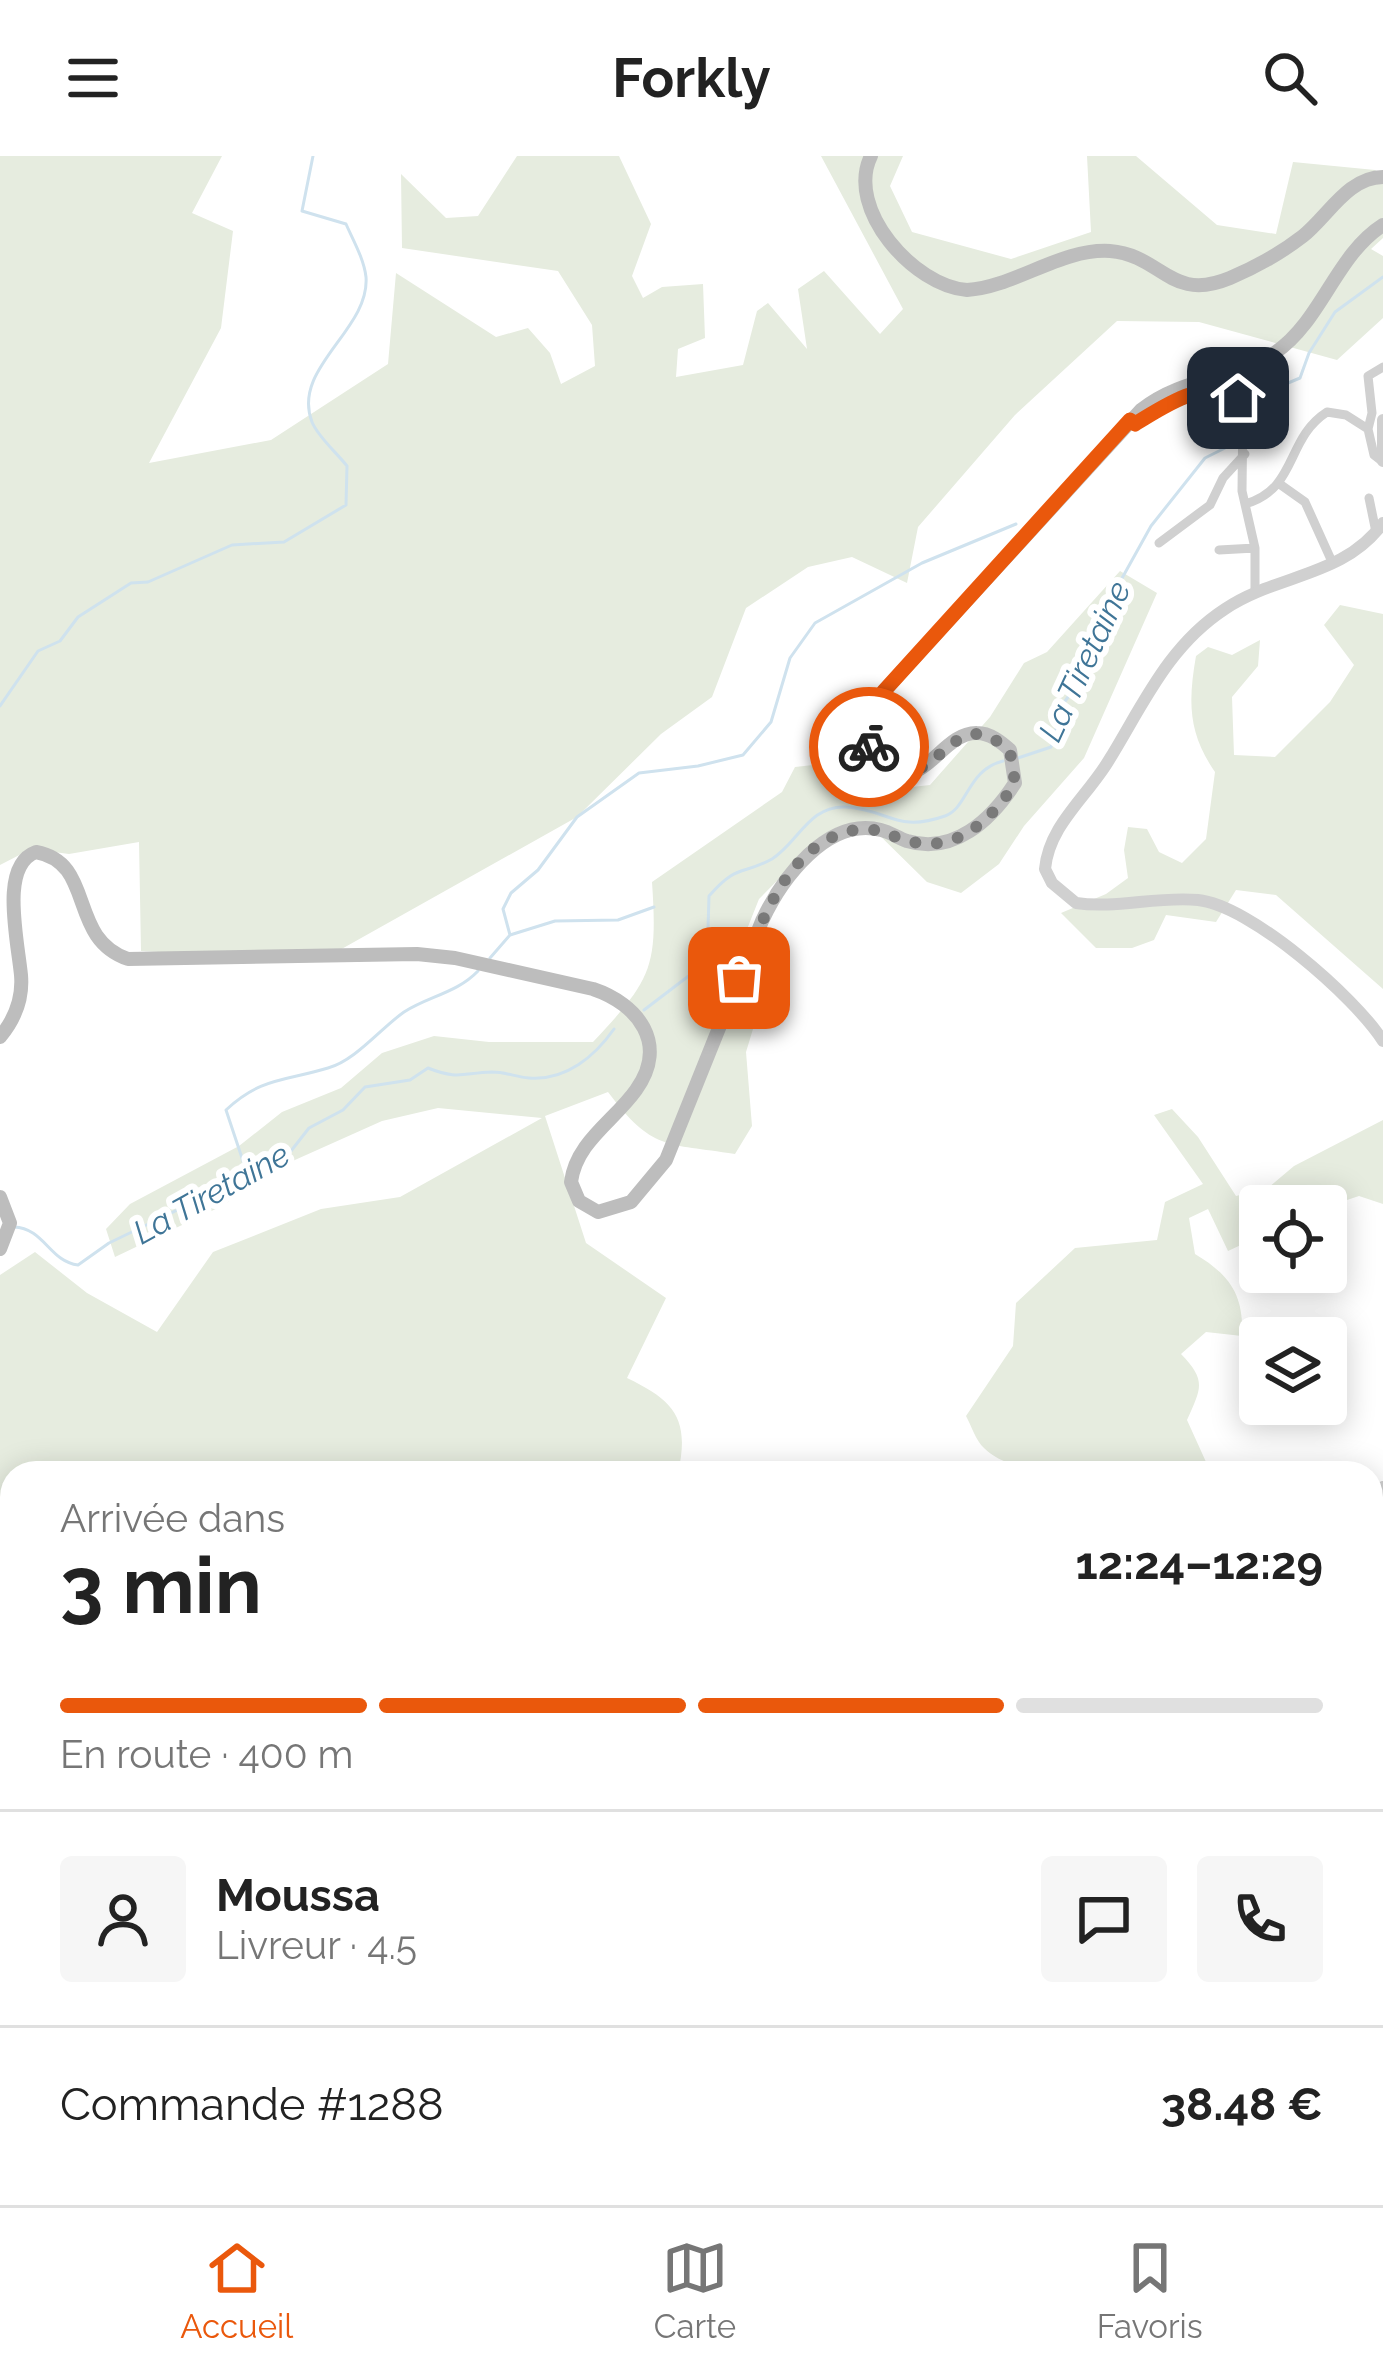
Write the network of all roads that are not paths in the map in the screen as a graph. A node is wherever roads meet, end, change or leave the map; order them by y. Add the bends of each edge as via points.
1 (871, 156) edge
2 (1383, 177) edge
3 (1383, 225) edge
4 (1383, 367) edge
5 (1130, 420) junction
6 (1383, 420) edge
7 (1368, 430) junction
8 (1245, 454) junction
9 (1383, 462) edge
10 (1281, 485) junction
11 (1369, 498) dead end
12 (1245, 505) junction
13 (1379, 532) edge
14 (1159, 543) dead end
15 (1255, 548) junction
16 (1219, 550) dead end
17 (1334, 564) junction
18 (1255, 593) junction
19 (0, 1037) edge
20 (1383, 1041) edge
21 (0, 1197) edge
22 (6, 1237) edge

1 - 2 main road via 866,178 887,242 950,289 967,290 1108,251 1144,261 1178,284 1214,284 1270,259 1354,186
3 - 5 main road via 1276,352 1169,390
4 - 7 street via 1368,376
5 - 8 street via 1177,399 1228,392 1245,410
5 - 19 main road via 884,691 869,718 868,744 893,772 917,772 961,736 978,733 1010,751 1015,783 1003,802 958,840 932,845 859,829 819,848 776,893 666,1160 645,1190 610,1211 579,1201 572,1169 635,1092 650,1042 627,1003 592,989 417,954 128,959 94,935 69,871 36,852 11,863 5,875 2,910 21,977 15,1014
6 - 9 street
7 - 9 street
7 - 10 street via 1336,412 1320,417
8 - 12 street
8 - 14 street via 1210,505
10 - 12 street
10 - 17 street via 1305,502
11 - 13 street
12 - 15 street
13 - 17 street
15 - 16 street
15 - 18 street
17 - 18 street
18 - 20 street via 1224,609 1142,696 1108,762 1057,830 1045,869 1076,903 1175,898 1239,914 1341,995
21 - 22 main road

